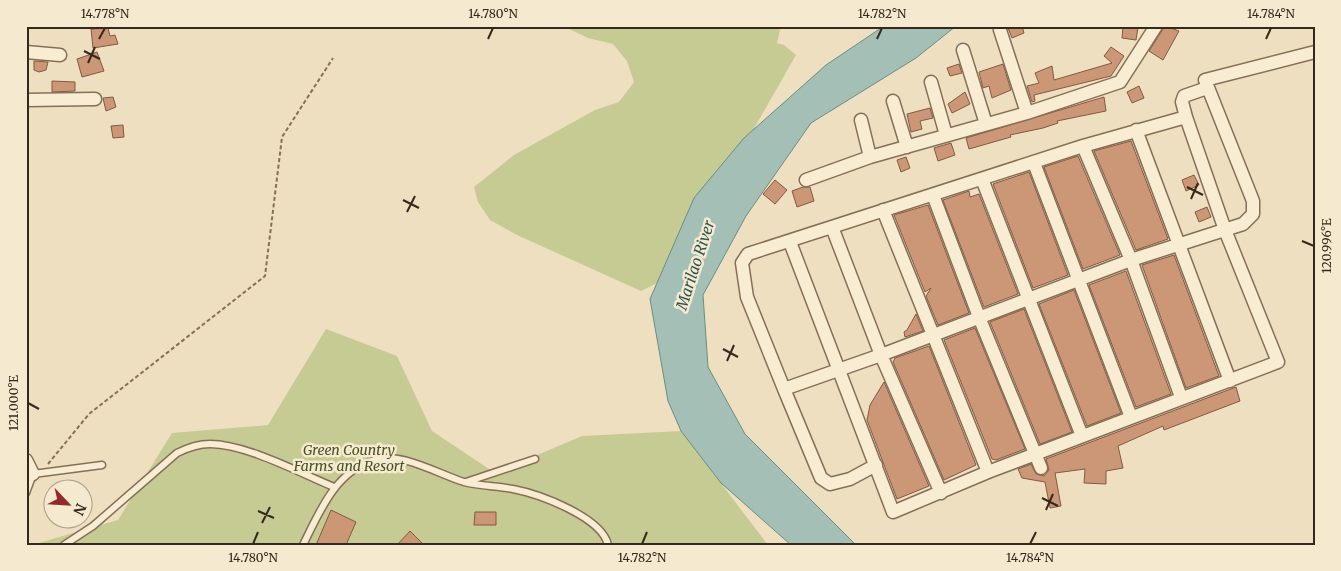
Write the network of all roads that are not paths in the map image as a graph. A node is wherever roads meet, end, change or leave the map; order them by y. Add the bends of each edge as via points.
1 (1156, 26) edge
2 (1000, 30) dead end
3 (964, 50) dead end
4 (26, 52) edge
5 (1315, 52) edge
6 (60, 55) dead end
7 (931, 82) dead end
8 (1207, 88) junction
9 (95, 99) dead end
10 (26, 100) edge
11 (893, 101) dead end
12 (1027, 113) junction
13 (1186, 117) junction
14 (861, 120) dead end
15 (986, 124) junction
16 (1136, 130) junction
17 (946, 135) junction
18 (907, 146) junction
19 (1083, 146) junction
20 (870, 157) junction
21 (1034, 163) junction
22 (982, 179) junction
23 (806, 180) dead end
24 (933, 195) junction
25 (883, 210) junction
26 (832, 227) junction
27 (1225, 230) junction
28 (790, 242) junction
29 (1179, 245) junction
30 (1131, 260) junction
31 (1078, 280) junction
32 (1029, 299) junction
33 (980, 318) junction
34 (932, 336) junction
35 (881, 355) junction
36 (837, 369) junction
37 (1230, 381) junction
38 (784, 389) junction
39 (1181, 397) junction
40 (1130, 417) junction
41 (1082, 436) junction
42 (1035, 454) junction
43 (536, 459) dead end
44 (26, 460) edge
45 (102, 465) dead end
46 (876, 465) junction
47 (1041, 468) dead end
48 (988, 472) junction
49 (33, 475) edge
50 (466, 482) junction
51 (334, 487) junction
52 (26, 492) edge
53 (941, 493) junction
54 (64, 545) edge
55 (303, 545) edge
56 (608, 545) edge

1 - 12 street via 1120,82
2 - 12 street
3 - 15 street
4 - 6 street
5 - 8 street via 1205,80
7 - 17 street
8 - 13 street via 1184,96 1182,102
8 - 27 street via 1254,208 1249,220
9 - 10 street
11 - 18 street
12 - 15 street
13 - 16 street
13 - 27 street
14 - 20 street
15 - 17 street
16 - 19 street
16 - 29 street
17 - 18 street
18 - 20 street
19 - 21 street
19 - 30 street
20 - 23 street
21 - 22 street
21 - 31 street
22 - 24 street
22 - 32 street
24 - 25 street
24 - 33 street
25 - 26 street
25 - 34 street
26 - 28 street
26 - 35 street
27 - 29 street
27 - 37 street via 1278,362
28 - 36 street
28 - 38 street via 748,254 742,263 747,297
29 - 30 street
29 - 37 street
30 - 31 street
30 - 39 street
31 - 32 street
31 - 40 street
32 - 33 street
32 - 41 street
33 - 34 street
33 - 42 street
34 - 35 street
34 - 48 street
35 - 36 street
35 - 53 street
36 - 38 street
36 - 46 street
37 - 39 street
38 - 46 street via 821,478 830,484
39 - 40 street
40 - 41 street
41 - 42 street
42 - 47 street
42 - 48 street
43 - 50 lane
44 - 49 street
45 - 49 lane
46 - 53 street via 893,512
48 - 53 street
49 - 52 lane
50 - 51 lane via 390,456 351,471
50 - 56 lane via 515,490 566,508 594,524
51 - 54 lane via 240,449 216,444 191,446 176,453 93,526
51 - 55 lane

